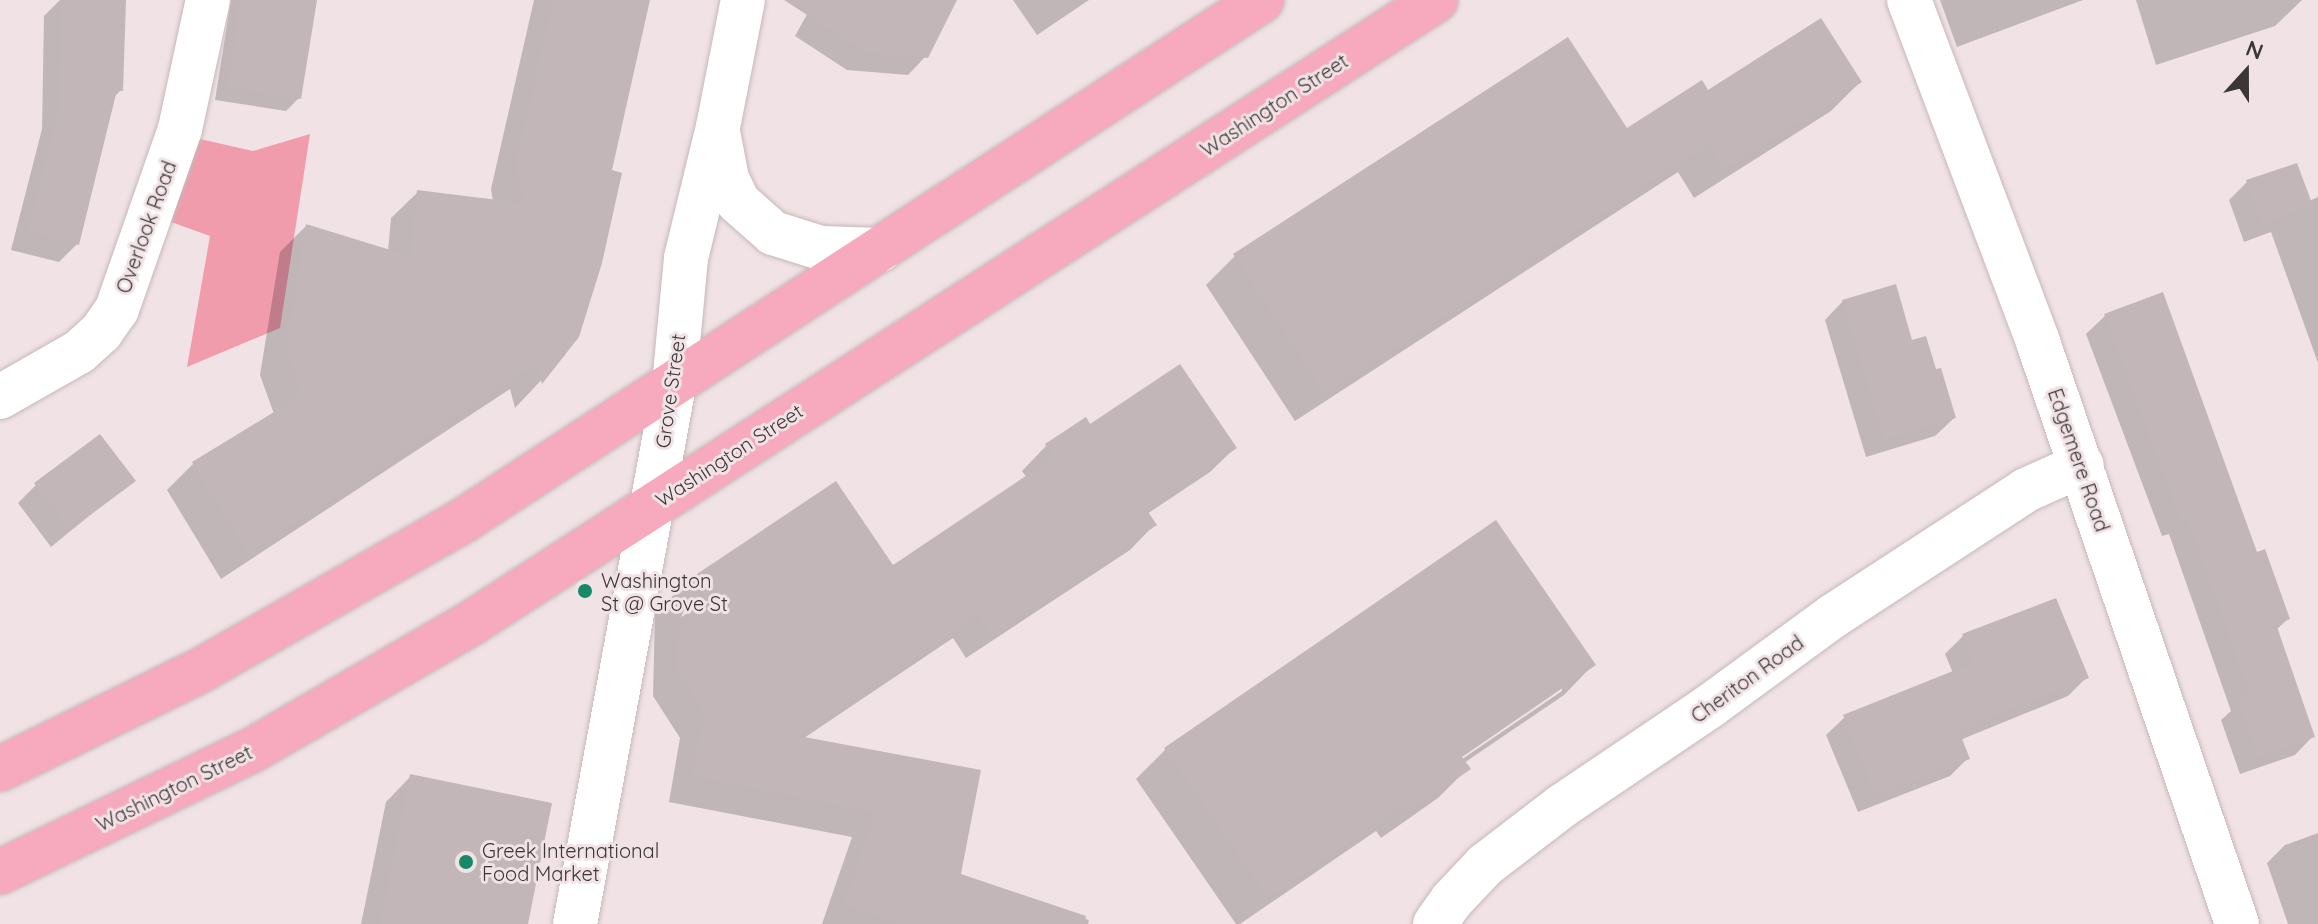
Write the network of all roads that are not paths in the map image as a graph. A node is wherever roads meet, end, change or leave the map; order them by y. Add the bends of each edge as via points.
1 (208, 0) edge
2 (743, 0) edge
3 (1262, 0) edge
4 (1436, 0) edge
5 (1909, 0) edge
6 (718, 127) junction
7 (880, 250) junction
8 (674, 385) junction
9 (0, 397) edge
10 (2082, 465) junction
11 (652, 505) junction
12 (0, 769) edge
13 (0, 872) edge
14 (575, 924) edge
15 (1435, 924) edge
16 (2237, 924) edge

1 - 9 street, Overlook Road via 180,129 117,309 79,352
2 - 6 street, Grove Street
3 - 7 main road
4 - 11 main road, Washington Street
5 - 10 street, Edgemere Road
6 - 7 street via 727,179 754,219 796,243 848,252
6 - 8 street, Grove Street via 686,258
7 - 8 main road
8 - 11 street, Grove Street
8 - 12 main road via 464,520 288,623
10 - 15 street, Cheriton Road via 2026,490 1846,608 1531,828 1466,883
10 - 16 street, Edgemere Road
11 - 13 main road, Washington Street via 473,622 314,716
11 - 14 street, Grove Street

